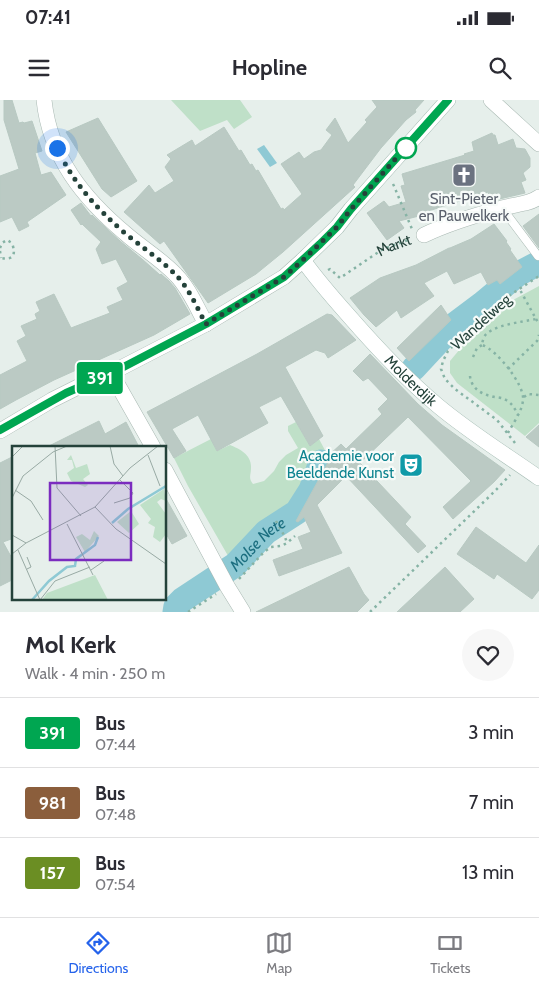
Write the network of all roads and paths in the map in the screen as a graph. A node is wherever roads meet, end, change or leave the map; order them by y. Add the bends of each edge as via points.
1 (44, 100) edge
2 (448, 100) edge
3 (492, 100) edge
4 (539, 144) edge
5 (382, 175) junction
6 (539, 197) edge
7 (502, 208) junction
8 (420, 236) junction
9 (0, 250) edge
10 (538, 256) edge
11 (1, 258) edge
12 (303, 260) junction
13 (539, 276) edge
14 (316, 279) junction
15 (519, 288) junction
16 (536, 319) junction
17 (206, 324) junction
18 (539, 324) edge
19 (539, 336) edge
20 (482, 345) junction
21 (473, 357) dead end
22 (508, 369) junction
23 (112, 373) junction
24 (470, 376) dead end
25 (539, 395) edge
26 (524, 397) junction
27 (518, 415) junction
28 (0, 430) edge
29 (508, 432) junction
30 (152, 446) edge
31 (519, 464) junction
32 (166, 472) edge
33 (539, 478) edge
34 (276, 521) dead end
35 (295, 536) dead end
36 (287, 543) junction
37 (226, 584) junction
38 (188, 612) edge
39 (243, 612) edge
40 (370, 612) edge

1 - 17 street via 50,130 76,182 97,207 177,276
2 - 5 street
3 - 4 street
5 - 8 path via 394,186
5 - 12 street
6 - 7 street, Markt via 532,202
7 - 8 street, Markt
7 - 10 lane
8 - 14 path, Markt via 383,249 340,278 330,269
9 - 11 path
9 - 11 path via 2,242 7,240 14,249 11,258
12 - 14 street, Molderdijk
12 - 17 street via 284,277
13 - 15 path, Wandelweg
14 - 31 street, Molderdijk via 376,347 438,406
15 - 16 path
15 - 29 path, Wandelweg via 448,351 441,369 445,379
16 - 18 path
16 - 20 path via 496,328 484,337
17 - 23 street
19 - 22 path
20 - 21 path
20 - 22 path via 496,354
22 - 26 path
23 - 28 street via 73,390
23 - 30 street
24 - 27 path via 470,382 479,392 503,398
25 - 26 path
26 - 27 path
27 - 29 path
29 - 31 path, Wandelweg via 523,456
31 - 33 street, Molderdijk
31 - 40 path
32 - 37 street
34 - 36 path
35 - 36 path
36 - 37 path via 271,547 237,581
37 - 38 path
37 - 39 street

